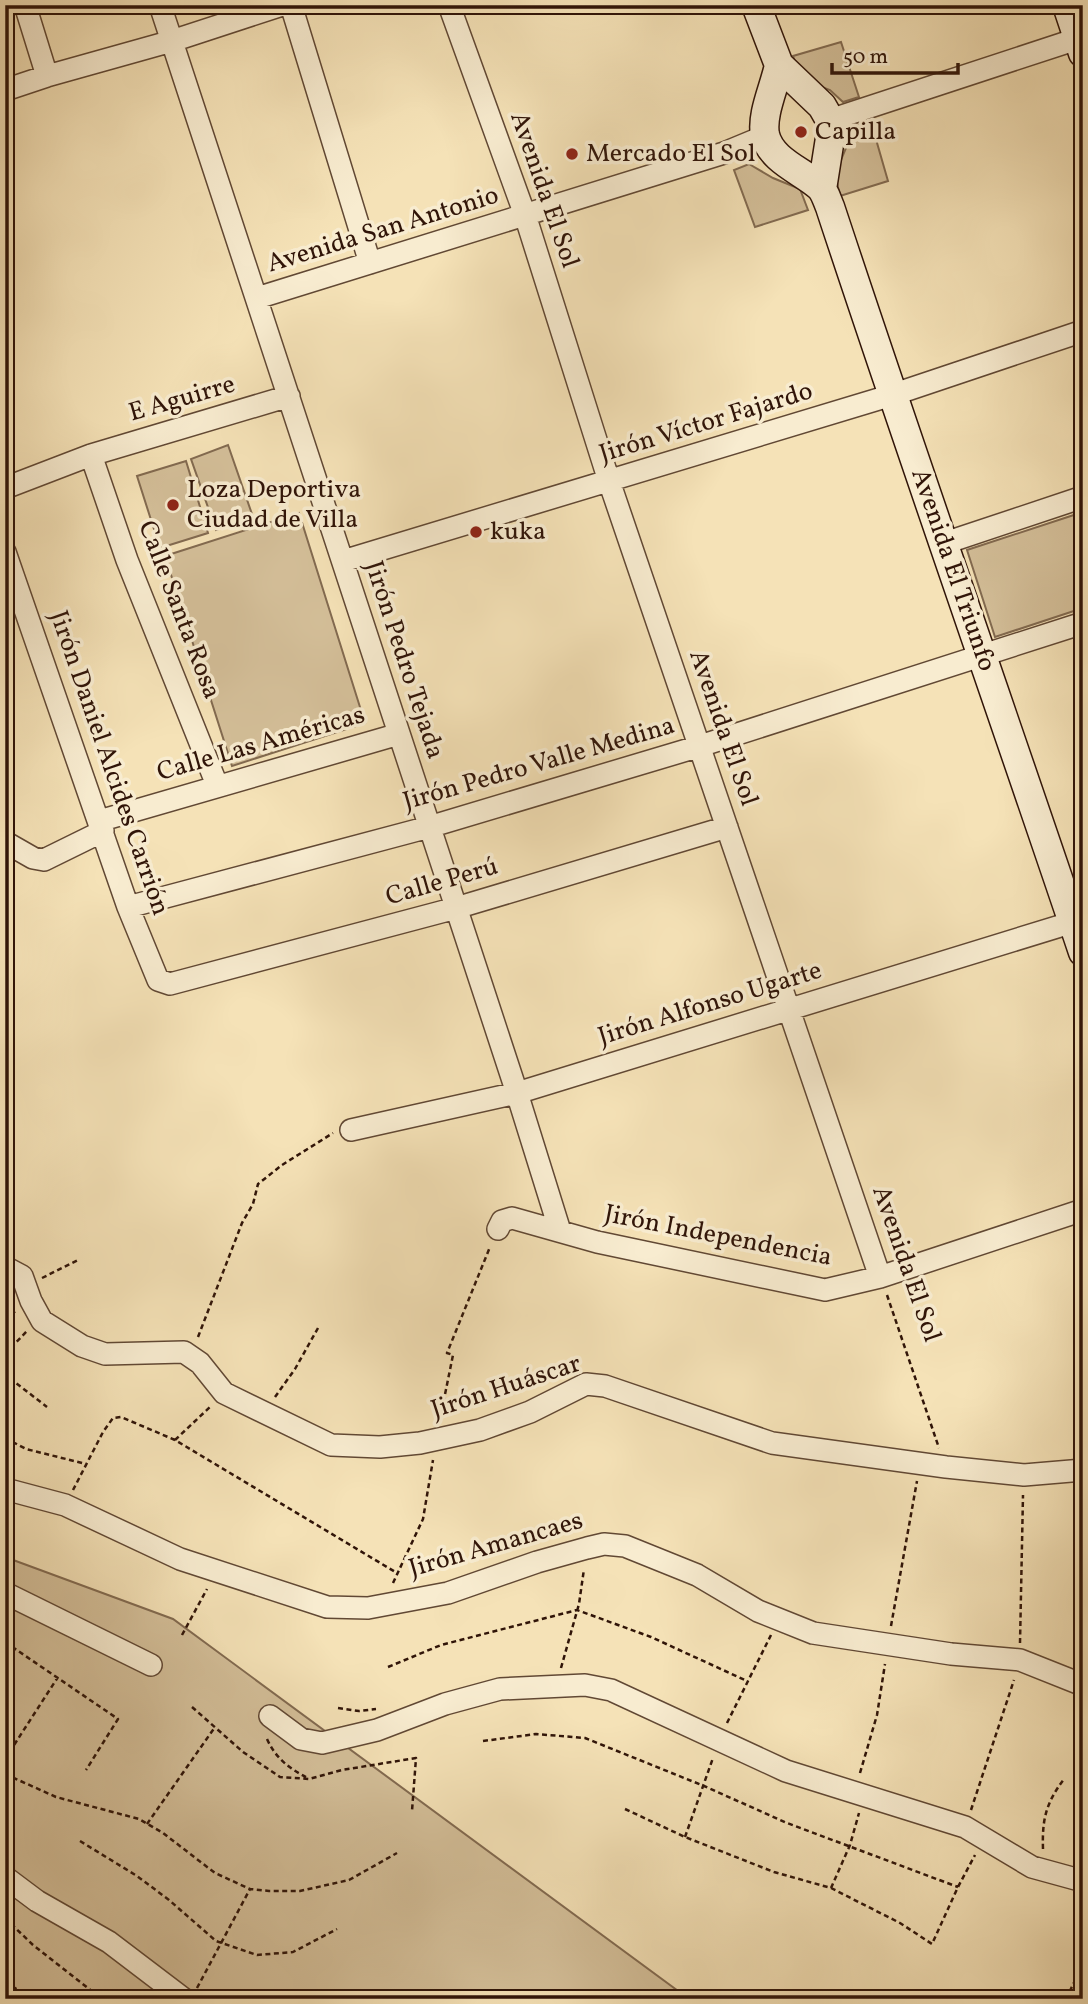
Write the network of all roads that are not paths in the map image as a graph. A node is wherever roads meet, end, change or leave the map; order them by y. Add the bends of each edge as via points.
1 (25, 5) edge
2 (160, 5) edge
3 (282, 5) edge
4 (291, 5) edge
5 (449, 5) edge
6 (756, 5) edge
7 (1067, 5) edge
8 (172, 41) junction
9 (1081, 43) edge
10 (779, 65) junction
11 (47, 76) junction
12 (5, 90) edge
13 (830, 120) junction
14 (765, 135) junction
15 (822, 190) junction
16 (525, 215) junction
17 (370, 263) junction
18 (257, 298) junction
19 (1083, 331) edge
20 (892, 396) junction
21 (289, 397) junction
22 (91, 455) junction
23 (609, 481) junction
24 (5, 488) edge
25 (1083, 497) edge
26 (944, 543) junction
27 (5, 552) edge
28 (343, 562) junction
29 (1083, 623) edge
30 (983, 655) junction
31 (399, 734) junction
32 (700, 746) junction
33 (217, 785) junction
34 (101, 826) junction
35 (429, 827) junction
36 (727, 827) junction
37 (5, 842) edge
38 (128, 907) junction
39 (456, 908) junction
40 (1078, 921) edge
41 (1083, 952) edge
42 (170, 984) joint
43 (790, 1009) junction
44 (517, 1093) junction
45 (351, 1130) road end
46 (1083, 1210) edge
47 (498, 1229) dead end
48 (560, 1231) junction
49 (14, 1271) edge
50 (880, 1277) junction
51 (1083, 1469) edge
52 (5, 1489) edge
53 (5, 1593) edge
54 (151, 1665) dead end
55 (1083, 1685) edge
56 (270, 1716) road end
57 (5, 1877) edge
58 (1083, 1881) edge
59 (191, 1993) edge

1 - 11 street
2 - 8 street, Jirón Pedro Tejada
3 - 8 street
4 - 17 street
5 - 16 street, Avenida El Sol
6 - 10 street
7 - 9 street
8 - 11 street
8 - 18 street, Jirón Pedro Tejada
9 - 13 street
10 - 13 street via 822,106
10 - 14 street
11 - 12 street
13 - 15 street, Avenida El Triunfo
14 - 15 street via 781,159
14 - 16 street, Avenida San Antonio via 724,153
15 - 20 street, Avenida El Triunfo
16 - 17 street, Avenida San Antonio
16 - 23 street, Avenida El Sol
17 - 18 street, Avenida San Antonio
18 - 21 street, Jirón Pedro Tejada
19 - 20 street, Jirón Víctor Fajardo
20 - 23 street, Jirón Víctor Fajardo
20 - 26 street, Avenida El Triunfo
21 - 22 street, E Aguirre
21 - 28 street, Jirón Pedro Tejada
22 - 24 street, E Aguirre
22 - 33 street, Calle Santa Rosa
23 - 28 street, Jirón Víctor Fajardo
23 - 32 street, Avenida El Sol
25 - 26 street
26 - 30 street, Avenida El Triunfo
27 - 34 street, Jirón Daniel Alcides Carrión
28 - 31 street, Jirón Pedro Tejada
29 - 30 street, Jirón Pedro Valle Medina
30 - 32 street, Jirón Pedro Valle Medina
30 - 40 street, Avenida El Triunfo
31 - 33 street, Calle Las Américas
31 - 35 street, Jirón Pedro Tejada
32 - 35 street, Jirón Pedro Valle Medina
32 - 36 street, Avenida El Sol
33 - 34 street, Calle Las Américas
34 - 37 street, Calle Las Américas via 44,860
34 - 38 street, Jirón Daniel Alcides Carrión
35 - 38 street, Jirón Pedro Valle Medina
35 - 39 street, Jirón Pedro Tejada
36 - 39 street, Calle Perú
36 - 43 street, Avenida El Sol
38 - 42 street, Jirón Daniel Alcides Carrión via 158,981
39 - 42 street, Calle Perú
39 - 44 street, Jirón Pedro Tejada
40 - 41 street, Avenida El Triunfo
40 - 43 street, Jirón Alfonso Ugarte
43 - 44 street, Jirón Alfonso Ugarte
43 - 50 street, Avenida El Sol
44 - 45 street, Jirón Alfonso Ugarte
44 - 48 street
46 - 50 street, Jirón Independencia
47 - 48 street, Jirón Independencia via 502,1221 512,1218
48 - 50 street, Jirón Independencia via 825,1290
49 - 51 street, Jirón Huáscar via 42,1321 82,1346 105,1354 184,1352 200,1363 224,1393 331,1445 420,1443 480,1430 586,1384 605,1386 772,1443 1024,1475
52 - 55 street, Jirón Amancaes via 65,1505 180,1559 327,1607 368,1608 448,1593 587,1548 625,1545 813,1633 1020,1660
53 - 54 street
56 - 58 street via 302,1739 322,1743 377,1730 500,1689 585,1685 611,1690 786,1771 965,1827 1032,1867
57 - 59 street

